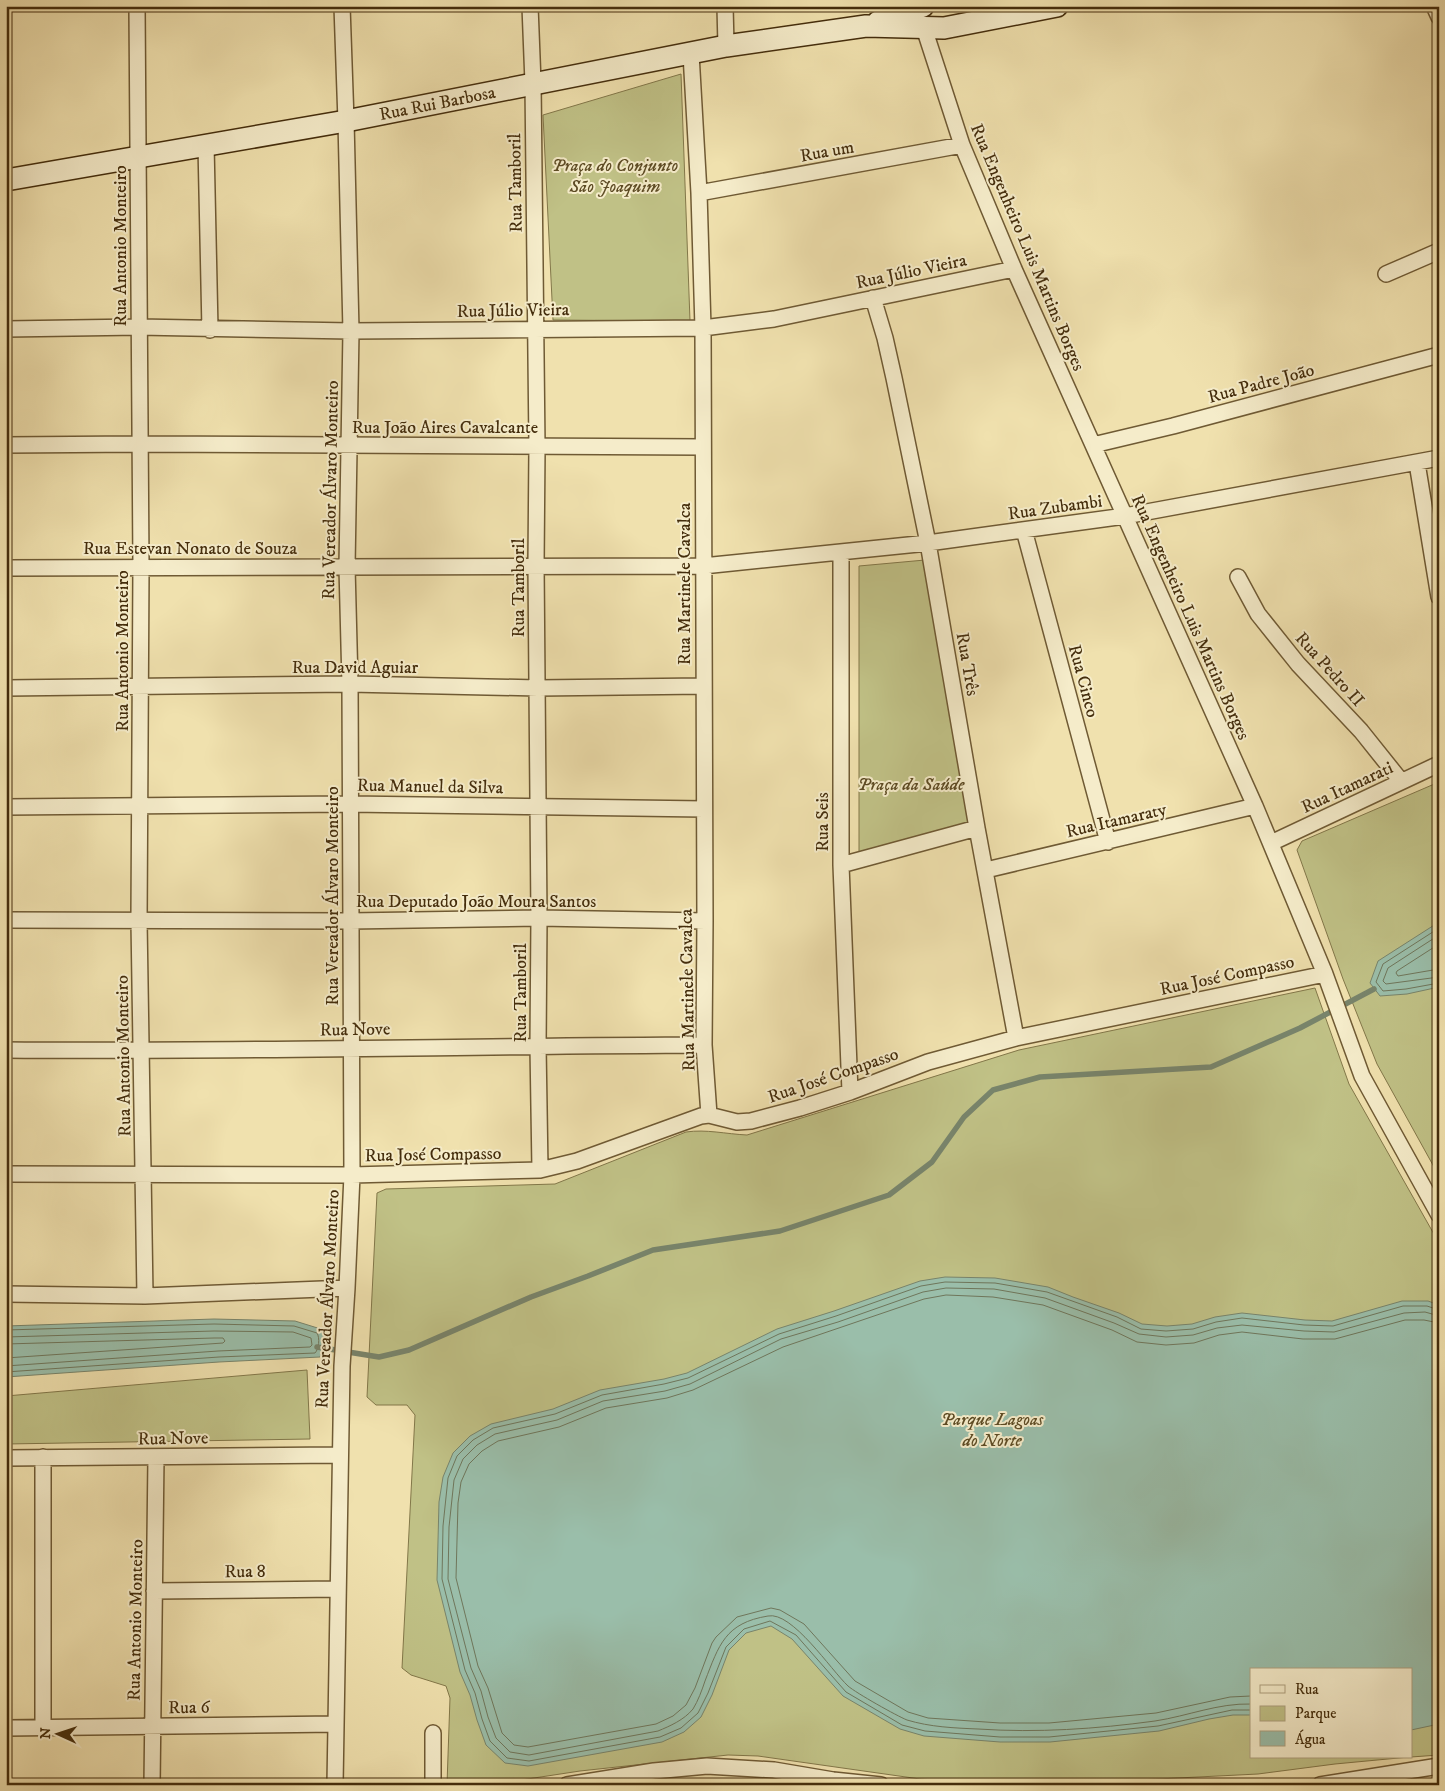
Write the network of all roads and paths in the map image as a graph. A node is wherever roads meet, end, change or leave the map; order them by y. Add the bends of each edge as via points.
1 (137, 6) edge
2 (342, 6) edge
3 (530, 6) edge
4 (725, 6) edge
5 (923, 6) edge
6 (1057, 6) edge
7 (1434, 6) edge
8 (1439, 16) edge
9 (866, 26) junction
10 (924, 28) junction
11 (726, 46) junction
12 (691, 54) junction
13 (533, 83) junction
14 (346, 121) junction
15 (206, 145) junction
16 (962, 145) junction
17 (139, 156) junction
18 (6, 180) edge
19 (699, 193) junction
20 (1439, 251) edge
21 (1014, 269) junction
22 (1386, 274) dead end
23 (873, 298) junction
24 (139, 327) junction
25 (703, 328) junction
26 (6, 329) edge
27 (535, 329) junction
28 (210, 330) junction
29 (351, 331) junction
30 (1439, 354) edge
31 (139, 444) junction
32 (6, 445) edge
33 (349, 445) junction
34 (1093, 445) junction
35 (537, 447) junction
36 (704, 447) junction
37 (1439, 458) edge
38 (1417, 463) junction
39 (1126, 516) junction
40 (1024, 530) junction
41 (928, 543) junction
42 (841, 552) junction
43 (536, 565) junction
44 (141, 566) junction
45 (703, 566) junction
46 (347, 567) junction
47 (6, 568) edge
48 (1238, 577) dead end
49 (1439, 597) edge
50 (350, 684) junction
51 (140, 686) junction
52 (703, 686) junction
53 (6, 688) edge
54 (538, 688) junction
55 (1439, 764) edge
56 (1401, 781) junction
57 (350, 804) junction
58 (140, 806) junction
59 (538, 806) junction
60 (1255, 806) junction
61 (6, 807) edge
62 (704, 809) junction
63 (977, 828) junction
64 (1108, 842) junction
65 (1271, 843) junction
66 (841, 865) junction
67 (986, 870) junction
68 (539, 918) junction
69 (6, 920) edge
70 (139, 920) junction
71 (350, 921) junction
72 (705, 921) junction
73 (1325, 974) junction
74 (1016, 1038) junction
75 (538, 1046) junction
76 (704, 1046) junction
77 (352, 1048) junction
78 (6, 1050) edge
79 (141, 1051) junction
80 (850, 1092) junction
81 (709, 1115) junction
82 (540, 1170) junction
83 (6, 1174) edge
84 (143, 1174) junction
85 (352, 1174) junction
86 (1439, 1215) edge
87 (347, 1288) junction
88 (6, 1294) edge
89 (145, 1296) junction
90 (339, 1455) junction
91 (43, 1457) junction
92 (156, 1457) junction
93 (6, 1458) edge
94 (337, 1589) junction
95 (154, 1591) junction
96 (336, 1724) junction
97 (152, 1726) junction
98 (6, 1728) edge
99 (43, 1728) junction
100 (434, 1733) dead end
101 (1439, 1766) edge
102 (1374, 1781) edge
103 (152, 1785) edge
104 (335, 1785) edge
105 (433, 1785) edge
106 (567, 1785) edge
107 (881, 1785) edge
108 (1320, 1785) edge

1 - 17 street, Rua Antonio Monteiro
2 - 14 street, Rua Vereador Álvaro Monteiro
3 - 13 street, Rua Tamboril
4 - 11 street
5 - 9 street, Rua Rui Barbosa
6 - 10 street, Rua Rui Barbosa via 944,28
7 - 8 street
9 - 10 street, Rua Rui Barbosa
9 - 11 street, Rua Rui Barbosa
10 - 16 street, Rua Engenheiro Luis Martins Borges
11 - 12 street, Rua Rui Barbosa
12 - 13 street, Rua Rui Barbosa
12 - 19 street, Rua Martinele Cavalca
13 - 14 street, Rua Rui Barbosa
13 - 27 street, Rua Tamboril
14 - 15 street, Rua Rui Barbosa
14 - 29 street, Rua Vereador Álvaro Monteiro
15 - 17 street, Rua Rui Barbosa
15 - 28 street
16 - 19 street, Rua um
16 - 21 street, Rua Engenheiro Luis Martins Borges
17 - 18 street, Rua Rui Barbosa
17 - 24 street, Rua Antonio Monteiro
19 - 25 street, Rua Martinele Cavalca
20 - 22 street
21 - 23 street, Rua Júlio Vieira
21 - 34 street, Rua Engenheiro Luis Martins Borges
23 - 25 street, Rua Júlio Vieira via 774,319
23 - 41 street, Rua Três via 891,362
24 - 26 street, Rua Júlio Vieira
24 - 28 street, Rua Júlio Vieira
24 - 31 street, Rua Antonio Monteiro
25 - 27 street, Rua Júlio Vieira
25 - 36 street, Rua Martinele Cavalca
27 - 29 street, Rua Júlio Vieira
27 - 35 street, Rua Tamboril
28 - 29 street, Rua Júlio Vieira
29 - 33 street, Rua Vereador Álvaro Monteiro
30 - 34 street, Rua Padre João
31 - 32 street, Rua João Aires Cavalcante
31 - 33 street, Rua João Aires Cavalcante
31 - 44 street, Rua Antonio Monteiro
33 - 35 street, Rua João Aires Cavalcante
33 - 46 street, Rua Vereador Álvaro Monteiro
34 - 39 street, Rua Engenheiro Luis Martins Borges
35 - 36 street, Rua João Aires Cavalcante
35 - 43 street, Rua Tamboril
36 - 45 street, Rua Martinele Cavalca
37 - 38 street, Rua Zubambi
38 - 39 street, Rua Zubambi
38 - 49 street
39 - 40 street, Rua Zubambi
39 - 60 street, Rua Engenheiro Luis Martins Borges
40 - 41 street, Rua Zubambi
40 - 64 street, Rua Cinco
41 - 42 street, Rua Zubambi
41 - 63 street, Rua Três
42 - 45 street, Rua Zubambi
42 - 66 street, Rua Seis
43 - 45 street, Rua Estevan Nonato de Souza
43 - 46 street, Rua Estevan Nonato de Souza
43 - 54 street, Rua Tamboril
44 - 46 street, Rua Estevan Nonato de Souza
44 - 47 street, Rua Estevan Nonato de Souza
44 - 51 street, Rua Antonio Monteiro
45 - 52 street, Rua Martinele Cavalca
46 - 50 street, Rua Vereador Álvaro Monteiro
48 - 56 street, Rua Pedro II via 1258,614
50 - 51 street, Rua David Aguiar
50 - 54 street, Rua David Aguiar
50 - 57 street, Rua Vereador Álvaro Monteiro
51 - 53 street, Rua David Aguiar
51 - 58 street, Rua Antonio Monteiro
52 - 54 street, Rua David Aguiar
52 - 62 street, Rua Martinele Cavalca
54 - 59 street, Rua Tamboril
55 - 56 street, Rua Itamarati
56 - 65 street, Rua Itamarati
57 - 58 street, Rua Manuel da Silva
57 - 59 street, Rua Manuel da Silva
57 - 71 street, Rua Vereador Álvaro Monteiro
58 - 61 street, Rua Manuel da Silva
58 - 70 street, Rua Antonio Monteiro
59 - 62 street, Rua Manuel da Silva
59 - 68 street, Rua Tamboril
60 - 64 street, Rua Itamaraty
60 - 65 street, Rua Engenheiro Luis Martins Borges
62 - 72 street, Rua Martinele Cavalca
63 - 66 street
63 - 67 street, Rua Três
64 - 67 street, Rua Itamaraty
65 - 73 street, Rua Engenheiro Luis Martins Borges
66 - 80 street, Rua Seis
67 - 74 street, Rua Três
68 - 71 street, Rua Deputado João Moura Santos
68 - 72 street, Rua Deputado João Moura Santos
68 - 75 street, Rua Tamboril
69 - 70 street, Rua Deputado João Moura Santos
70 - 71 street, Rua Deputado João Moura Santos
70 - 79 street, Rua Antonio Monteiro
71 - 77 street, Rua Vereador Álvaro Monteiro
72 - 76 street, Rua Martinele Cavalca
73 - 74 street, Rua José Compasso
73 - 86 street, Rua Engenheiro Luis Martins Borges via 1362,1076
74 - 80 street, Rua José Compasso via 928,1062
75 - 76 street, Rua Nove
75 - 77 street, Rua Nove
75 - 82 street, Rua Tamboril
76 - 81 street, Rua Martinele Cavalca
77 - 79 street, Rua Nove
77 - 85 street, Rua Vereador Álvaro Monteiro
78 - 79 street, Rua Nove
79 - 84 street, Rua Antonio Monteiro
80 - 81 street, Rua José Compasso via 751,1121 737,1122
81 - 82 street, Rua José Compasso via 577,1161
82 - 85 street, Rua José Compasso
83 - 84 street
84 - 85 street
84 - 89 street, Rua Antonio Monteiro
85 - 87 street, Rua Vereador Álvaro Monteiro
87 - 89 street
87 - 90 street, Rua Vereador Álvaro Monteiro
88 - 89 street
90 - 92 street, Rua Nove
90 - 94 street, Rua Vereador Álvaro Monteiro
91 - 92 street, Rua Nove
91 - 93 street, Rua Nove
91 - 99 street
92 - 95 street, Rua Antonio Monteiro
94 - 95 street, Rua 8
94 - 96 street, Rua Vereador Álvaro Monteiro
95 - 97 street, Rua Antonio Monteiro
96 - 97 street, Rua 6
96 - 104 street, Rua Vereador Álvaro Monteiro
97 - 99 street, Rua 6
97 - 103 street, Rua Antonio Monteiro
98 - 99 street, Rua 6
100 - 105 street
101 - 102 street
102 - 108 street
106 - 107 street via 707,1766 774,1770

